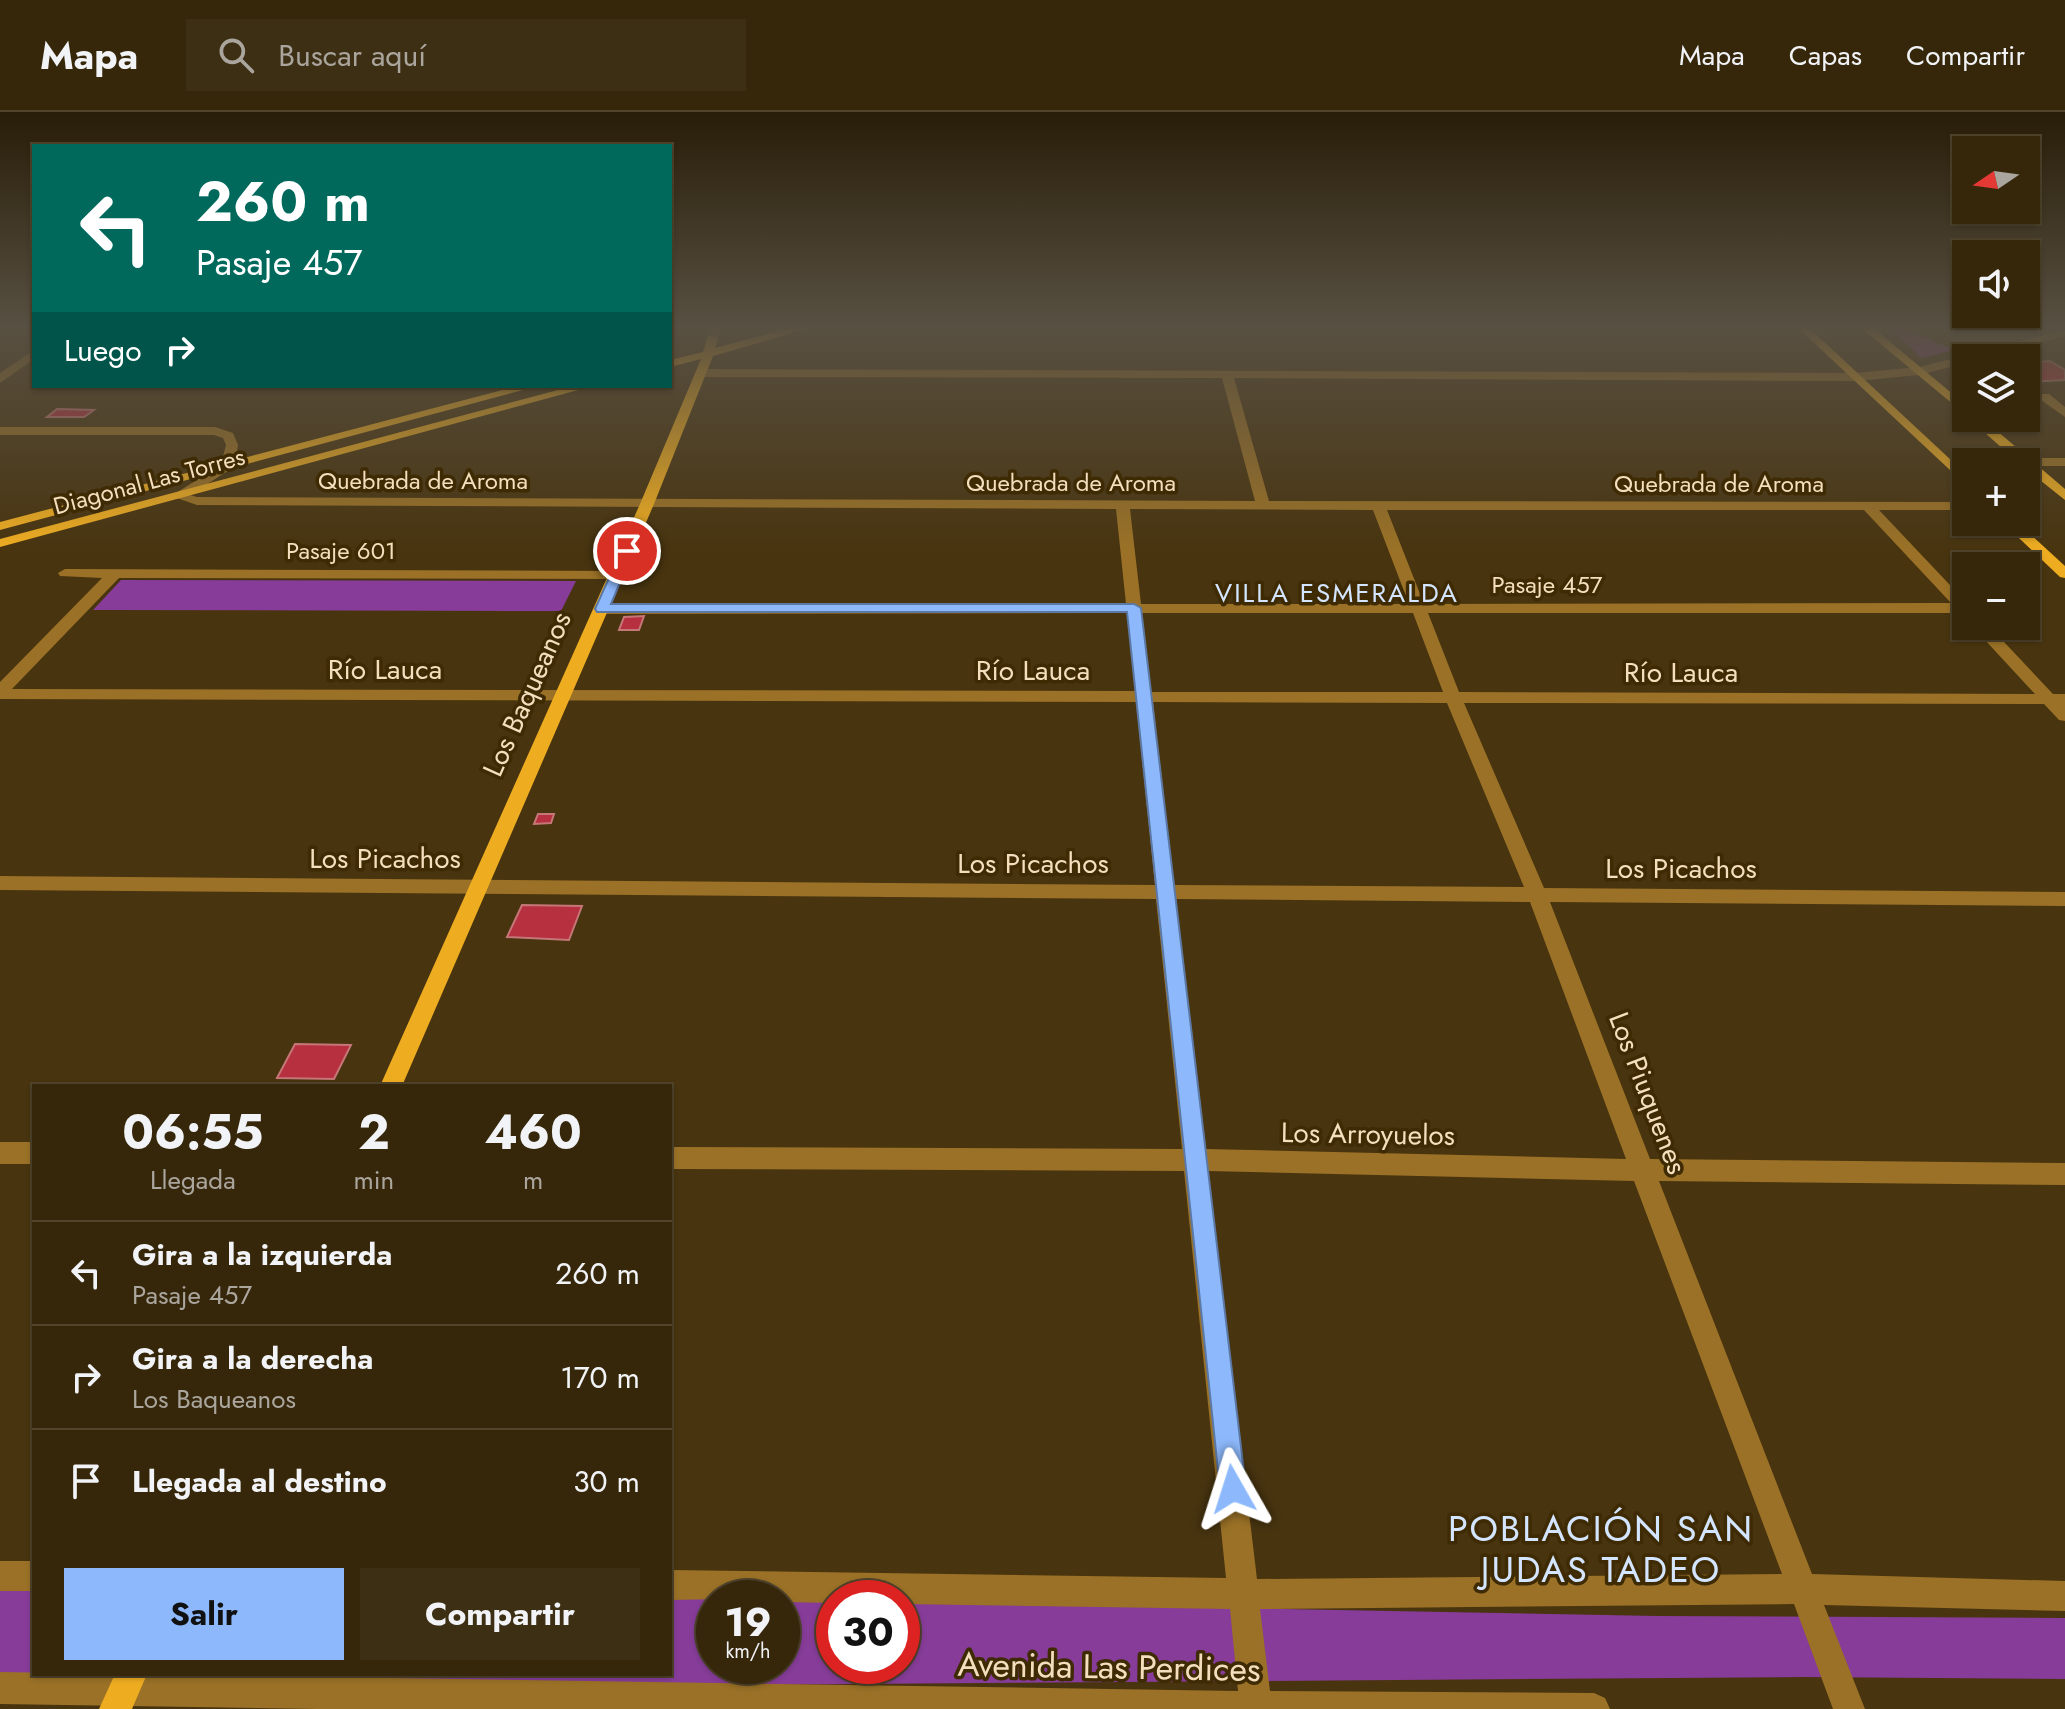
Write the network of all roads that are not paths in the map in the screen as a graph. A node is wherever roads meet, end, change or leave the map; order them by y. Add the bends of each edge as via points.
1 (477, 401) edge
2 (533, 401) edge
3 (691, 401) edge
4 (1234, 401) edge
5 (1880, 401) edge
6 (0, 431) edge
7 (1991, 432) edge
8 (2009, 448) edge
9 (2040, 462) edge
10 (2065, 462) edge
11 (227, 467) junction
12 (1952, 468) edge
13 (2040, 474) edge
14 (178, 496) junction
15 (2065, 496) edge
16 (1122, 503) junction
17 (647, 504) junction
18 (1263, 504) junction
19 (1378, 504) junction
20 (1867, 505) junction
21 (1952, 506) edge
22 (0, 526) edge
23 (2024, 536) edge
24 (0, 543) edge
25 (65, 573) dead end
26 (115, 573) junction
27 (2065, 574) edge
28 (617, 575) junction
29 (1952, 596) edge
30 (1134, 608) junction
31 (1418, 608) junction
32 (602, 609) junction
33 (1952, 610) edge
34 (1995, 640) edge
35 (0, 693) edge
36 (564, 695) junction
37 (1144, 696) junction
38 (1453, 697) junction
39 (2057, 699) edge
40 (2065, 716) edge
41 (0, 883) edge
42 (479, 886) junction
43 (1166, 892) junction
44 (1537, 895) junction
45 (2065, 899) edge
46 (392, 1084) edge
47 (0, 1153) edge
48 (32, 1153) edge
49 (672, 1158) edge
50 (1196, 1160) junction
51 (1643, 1170) junction
52 (2065, 1174) edge
53 (0, 1576) edge
54 (32, 1576) edge
55 (672, 1585) edge
56 (1803, 1589) junction
57 (1244, 1594) junction
58 (2065, 1596) edge
59 (0, 1688) edge
60 (123, 1691) edge
61 (1256, 1708) edge
62 (1594, 1709) edge
63 (1849, 1709) edge

1 - 11 main road, Diagonal Las Torres
2 - 14 main road, Diagonal Las Torres
3 - 17 main road, Los Baqueanos
4 - 18 street
5 - 12 main road
6 - 11 street via 215,431 231,440
7 - 8 main road
9 - 10 street
11 - 14 street
11 - 22 main road, Diagonal Las Torres
13 - 15 main road
14 - 17 street, Quebrada de Aroma via 197,501
14 - 24 main road, Diagonal Las Torres
16 - 17 street, Quebrada de Aroma
16 - 18 street, Quebrada de Aroma
16 - 30 street
17 - 28 main road, Los Baqueanos
18 - 19 street, Quebrada de Aroma
19 - 20 street, Quebrada de Aroma
19 - 31 street, Los Piuquenes
20 - 21 street, Quebrada de Aroma
20 - 29 street
23 - 27 main road
25 - 26 street, Pasaje 601
26 - 28 street, Pasaje 601
26 - 35 street
28 - 32 main road, Los Baqueanos
30 - 31 street, Pasaje 457
30 - 32 street, Pasaje 457
30 - 37 street
31 - 33 street, Pasaje 457
31 - 38 street, Los Piuquenes
32 - 36 main road, Los Baqueanos
34 - 39 street
35 - 36 street, Río Lauca
36 - 37 street, Río Lauca
36 - 42 main road, Los Baqueanos
37 - 38 street, Río Lauca
37 - 43 street
38 - 39 street, Río Lauca
38 - 44 street, Los Piuquenes
39 - 40 street
41 - 42 street, Los Picachos
42 - 43 street, Los Picachos
42 - 46 main road, Los Baqueanos
43 - 44 street, Los Picachos
43 - 50 street
44 - 45 street, Los Picachos
44 - 51 street, Los Piuquenes
47 - 48 street
49 - 50 street, Los Arroyuelos
50 - 51 street, Los Arroyuelos
50 - 57 street
51 - 52 street, Los Arroyuelos
51 - 56 street, Los Piuquenes
53 - 54 street
55 - 57 street
56 - 57 street
56 - 58 street
56 - 63 street, Los Piuquenes
57 - 61 street
59 - 60 street, Avenida Las Perdices
60 - 61 street, Avenida Las Perdices
61 - 62 street, Avenida Las Perdices

